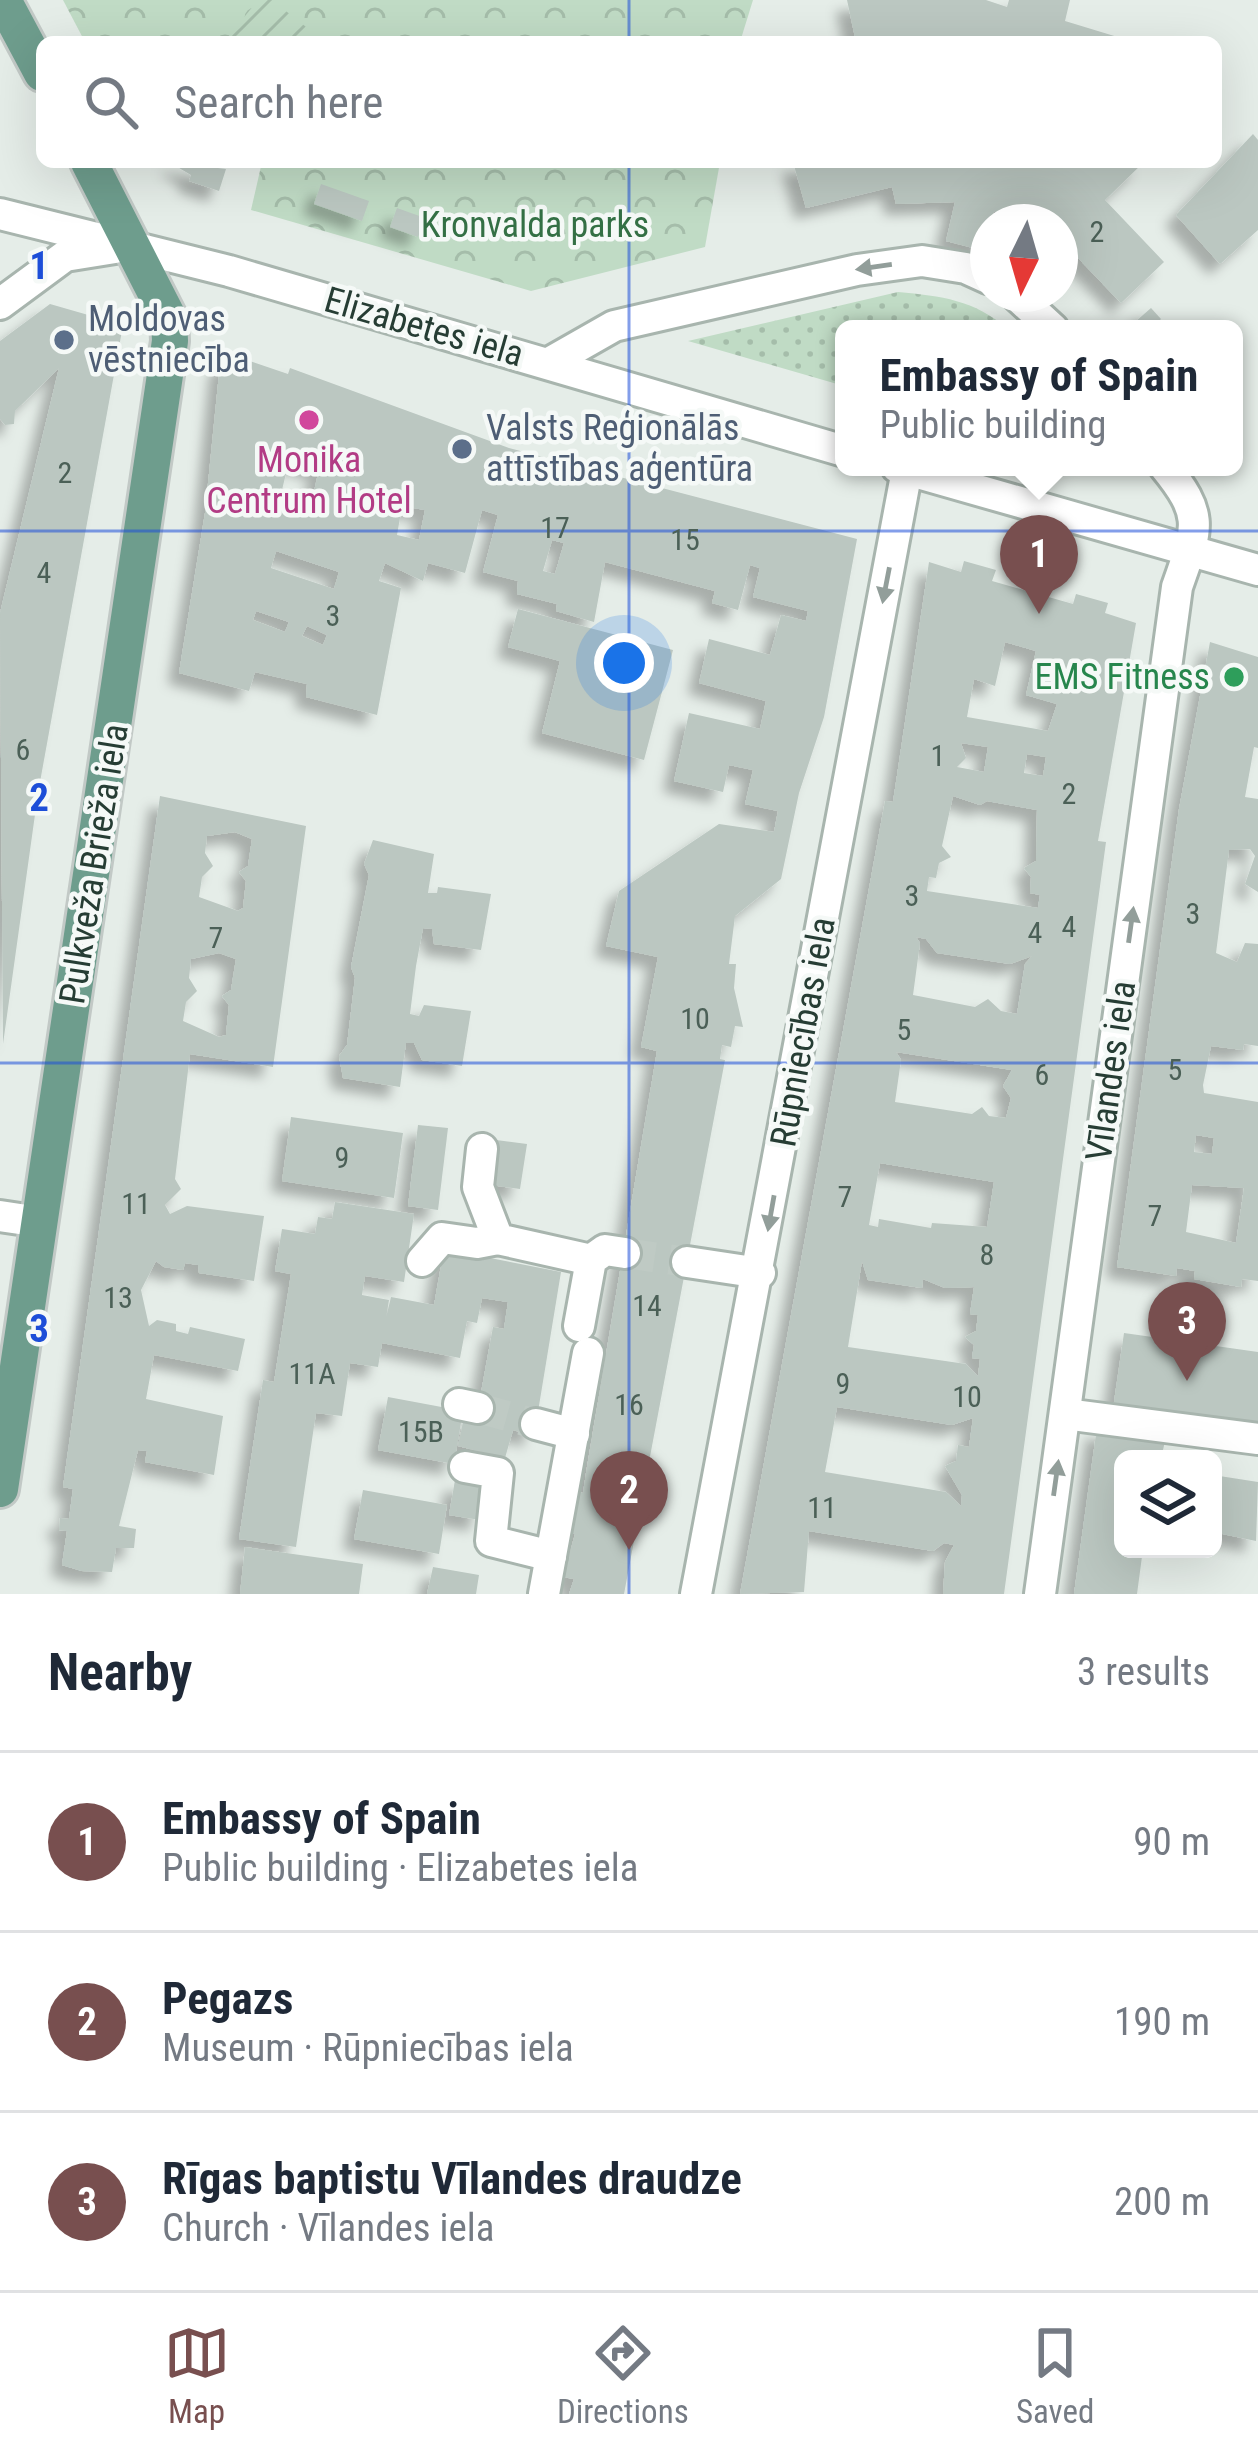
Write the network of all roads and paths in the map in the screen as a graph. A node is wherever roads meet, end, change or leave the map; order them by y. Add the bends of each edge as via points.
1 (3, 0) edge
2 (36, 63) edge
3 (92, 168) edge
4 (0, 214) edge
5 (133, 246) junction
6 (970, 270) edge
7 (0, 304) edge
8 (549, 363) junction
9 (835, 448) edge
10 (901, 476) edge
11 (927, 476) edge
12 (1171, 476) edge
13 (1190, 550) junction
14 (1258, 570) edge
15 (482, 1149) dead end
16 (0, 1216) edge
17 (40, 1222) junction
18 (498, 1239) junction
19 (625, 1253) tunnel mouth
20 (591, 1260) junction
21 (422, 1261) dead end
22 (687, 1262) tunnel mouth
23 (760, 1273) junction
24 (1065, 1414) junction
25 (536, 1424) tunnel mouth
26 (574, 1433) junction
27 (1258, 1439) edge
28 (465, 1467) dead end
29 (0, 1490) edge
30 (550, 1556) junction
31 (544, 1594) edge
32 (697, 1594) edge
33 (1040, 1594) edge

1 - 2 main road
3 - 5 main road, Pulkveža Brieža iela
4 - 5 street, Elizabetes iela
5 - 7 street via 65,256
5 - 8 street, Elizabetes iela
5 - 17 main road, Pulkveža Brieža iela via 169,319 170,341
6 -> 8 street via 922,261 857,270 614,326
8 - 9 street, Elizabetes iela
10 -> 23 street, Rūpniecības iela
11 - 13 street
12 - 13 street via 1196,512
13 - 14 street
24 -> 13 street, Vīlandes iela via 1177,587
15 - 18 street via 478,1187
16 - 17 street
17 - 29 main road, Pulkveža Brieža iela
18 - 20 street
18 - 21 street via 442,1238
19 - 20 street via 605,1250
20 - 26 street
22 - 23 street
23 - 32 street, Rūpniecības iela
24 - 27 street
33 -> 24 street, Vīlandes iela
25 - 26 street
26 - 30 street
28 - 30 street via 498,1473 491,1541
30 - 31 street

